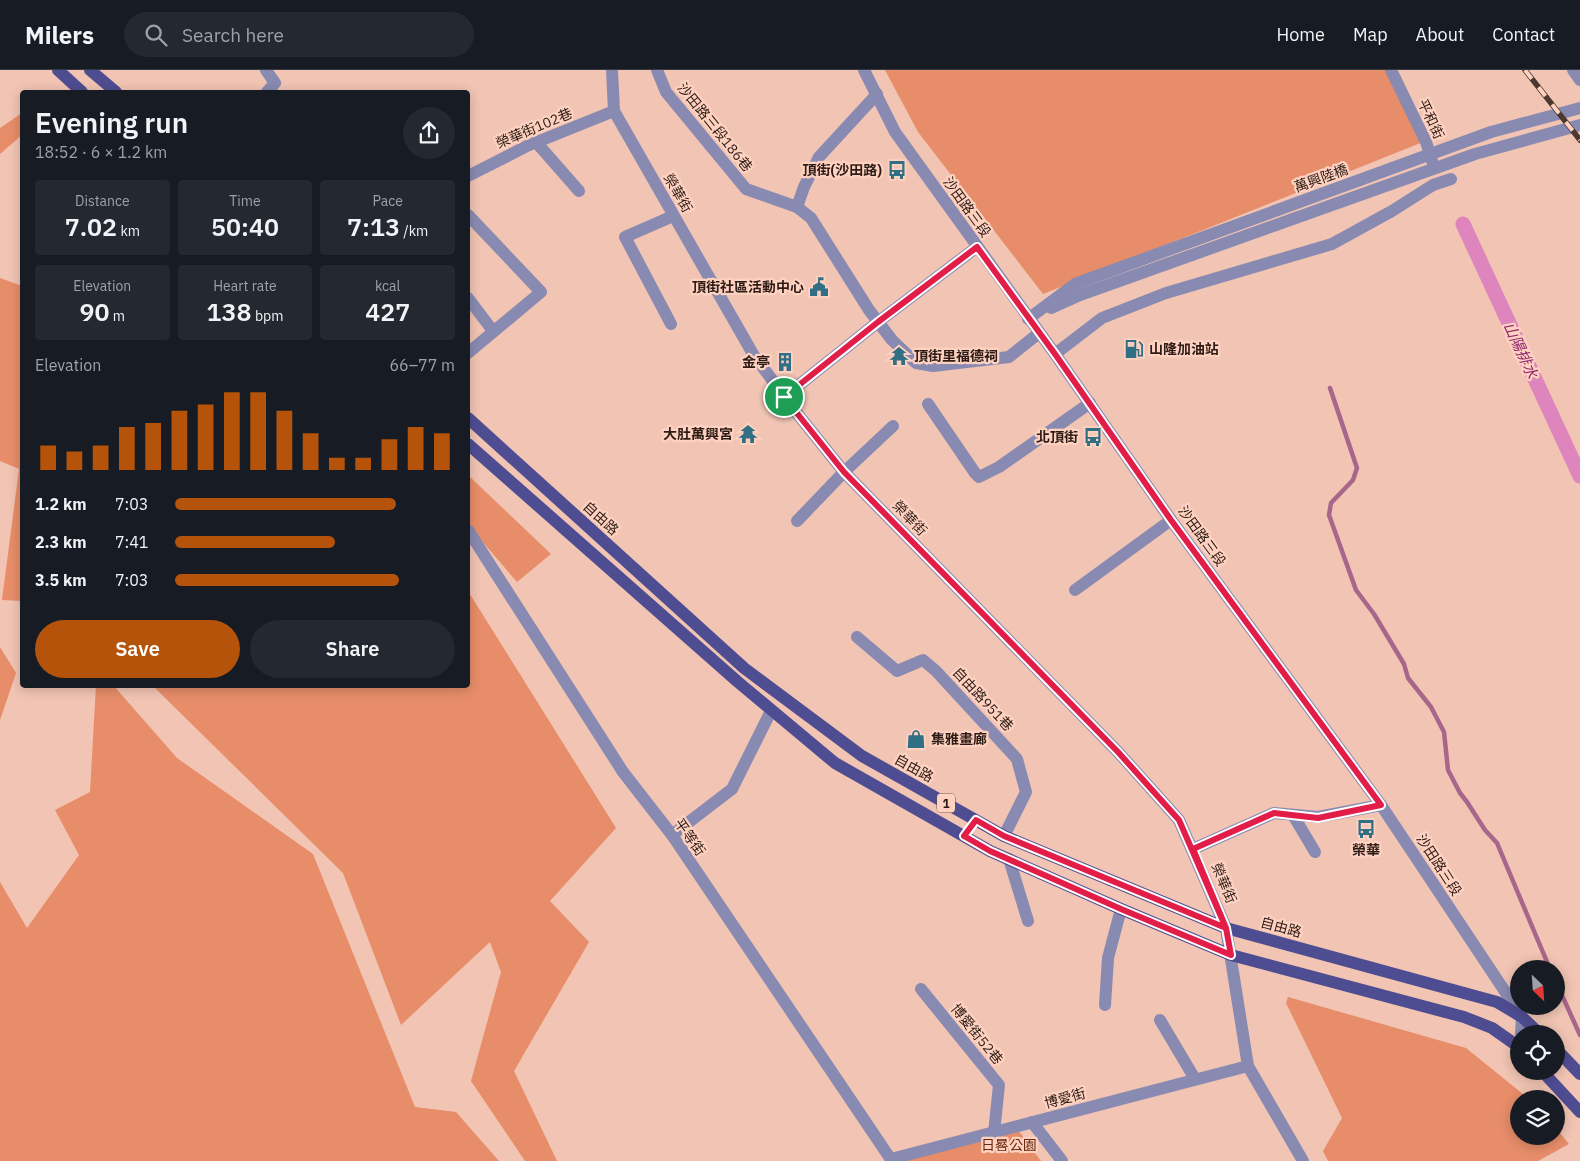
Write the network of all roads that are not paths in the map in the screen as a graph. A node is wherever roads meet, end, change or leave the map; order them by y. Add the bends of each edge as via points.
1 (58, 70) edge
2 (90, 70) edge
3 (266, 70) edge
4 (612, 70) edge
5 (657, 70) edge
6 (864, 70) edge
7 (1391, 70) edge
8 (1573, 70) edge
9 (1580, 80) edge
10 (80, 90) edge
11 (114, 90) edge
12 (269, 90) edge
13 (877, 94) junction
14 (1580, 108) edge
15 (614, 111) junction
16 (1580, 125) edge
17 (536, 142) junction
18 (470, 175) edge
19 (579, 191) dead end
20 (797, 207) junction
21 (470, 216) edge
22 (673, 216) junction
23 (977, 247) junction
24 (1078, 290) junction
25 (470, 301) edge
26 (1028, 319) junction
27 (878, 322) junction
28 (671, 324) dead end
29 (493, 330) junction
30 (1039, 333) junction
31 (470, 351) edge
32 (1055, 354) junction
33 (784, 397) junction
34 (1090, 403) junction
35 (928, 404) dead end
36 (470, 420) edge
37 (892, 426) dead end
38 (470, 446) edge
39 (844, 472) junction
40 (1171, 520) junction
41 (797, 521) dead end
42 (470, 533) edge
43 (1075, 590) dead end
44 (857, 637) dead end
45 (771, 710) junction
46 (1381, 805) junction
47 (1293, 815) junction
48 (976, 820) junction
49 (672, 835) junction
50 (964, 836) junction
51 (1004, 836) junction
52 (1193, 849) junction
53 (1315, 852) dead end
54 (1009, 859) junction
55 (1121, 909) junction
56 (1028, 921) dead end
57 (1226, 928) junction
58 (1231, 955) junction
59 (921, 989) dead end
60 (1105, 1005) dead end
61 (1522, 1017) junction
62 (1160, 1020) dead end
63 (1522, 1025) edge
64 (1530, 1025) edge
65 (1510, 1041) edge
66 (1565, 1058) edge
67 (1248, 1066) junction
68 (1580, 1074) edge
69 (1195, 1079) junction
70 (1550, 1080) edge
71 (1580, 1112) edge
72 (1032, 1122) junction
73 (994, 1132) junction
74 (891, 1160) edge
75 (1062, 1161) edge
76 (1303, 1161) edge

1 - 10 main road
2 - 11 main road
3 - 12 street via 275,83
4 - 15 street, 榮華街
5 - 20 street, 沙田路三段186巷 via 666,92 746,188
6 - 13 street, 沙田路三段
7 - 32 street, 平和街 via 1445,180 1332,244 1166,293 1102,318
8 - 9 street
13 - 20 street via 819,157
13 - 23 street, 沙田路三段 via 895,132
14 - 24 street, 萬興陸橋 via 1491,132
15 - 17 street, 榮華街102巷
15 - 22 street, 榮華街
16 - 24 street via 1475,154
17 - 18 street, 榮華街102巷
17 - 19 street
20 - 27 street via 811,218
21 - 29 street via 541,292
22 - 28 street via 625,237
22 - 33 street, 榮華街 via 753,354
23 - 26 street, 沙田路三段
23 - 27 street
24 - 26 street
25 - 29 street
26 - 30 street, 沙田路三段
27 - 30 street via 916,363 934,366 1008,357
27 - 33 street
29 - 31 street
30 - 32 street, 沙田路三段
32 - 34 street, 沙田路三段
33 - 39 street, 榮華街
34 - 35 street via 999,467 980,476
34 - 40 street, 沙田路三段
36 - 48 main road, 自由路 / 1 via 744,668 862,756
37 - 39 street
38 - 45 main road, 1
39 - 41 street
39 - 52 street, 榮華街 via 1118,752 1179,820
40 - 43 street
40 - 46 street, 沙田路三段
42 - 49 street, 平等街 via 623,772
44 - 51 street, 自由路951巷 via 897,671 923,660 1017,759 1026,792
45 - 49 street via 732,789
45 - 50 main road, 1 via 835,763
46 - 47 street via 1318,818
46 - 61 street, 沙田路三段
47 - 52 street via 1274,813
47 - 53 street
48 - 50 main road
48 - 51 main road, 自由路 / 1
49 - 74 street, 平等街
50 - 54 main road, 1
51 - 57 main road, 自由路 / 1
52 - 57 street, 榮華街
54 - 55 main road, 1
54 - 56 street
55 - 58 main road, 1
55 - 60 street via 1108,958
57 - 58 street, 榮華街
57 - 61 main road, 自由路 / 1 via 1497,1002
58 - 65 main road, 1 via 1464,1017 1492,1028
58 - 67 street, 榮華街
59 - 73 street, 博愛街52巷 via 999,1085
61 - 63 street
61 - 64 main road, 沙田路三段 / 1
62 - 69 street
66 - 68 main road
67 - 69 street, 博愛街
67 - 76 street
69 - 72 street, 博愛街
70 - 71 main road
72 - 73 street, 博愛街
72 - 75 street
73 - 74 street, 博愛街

